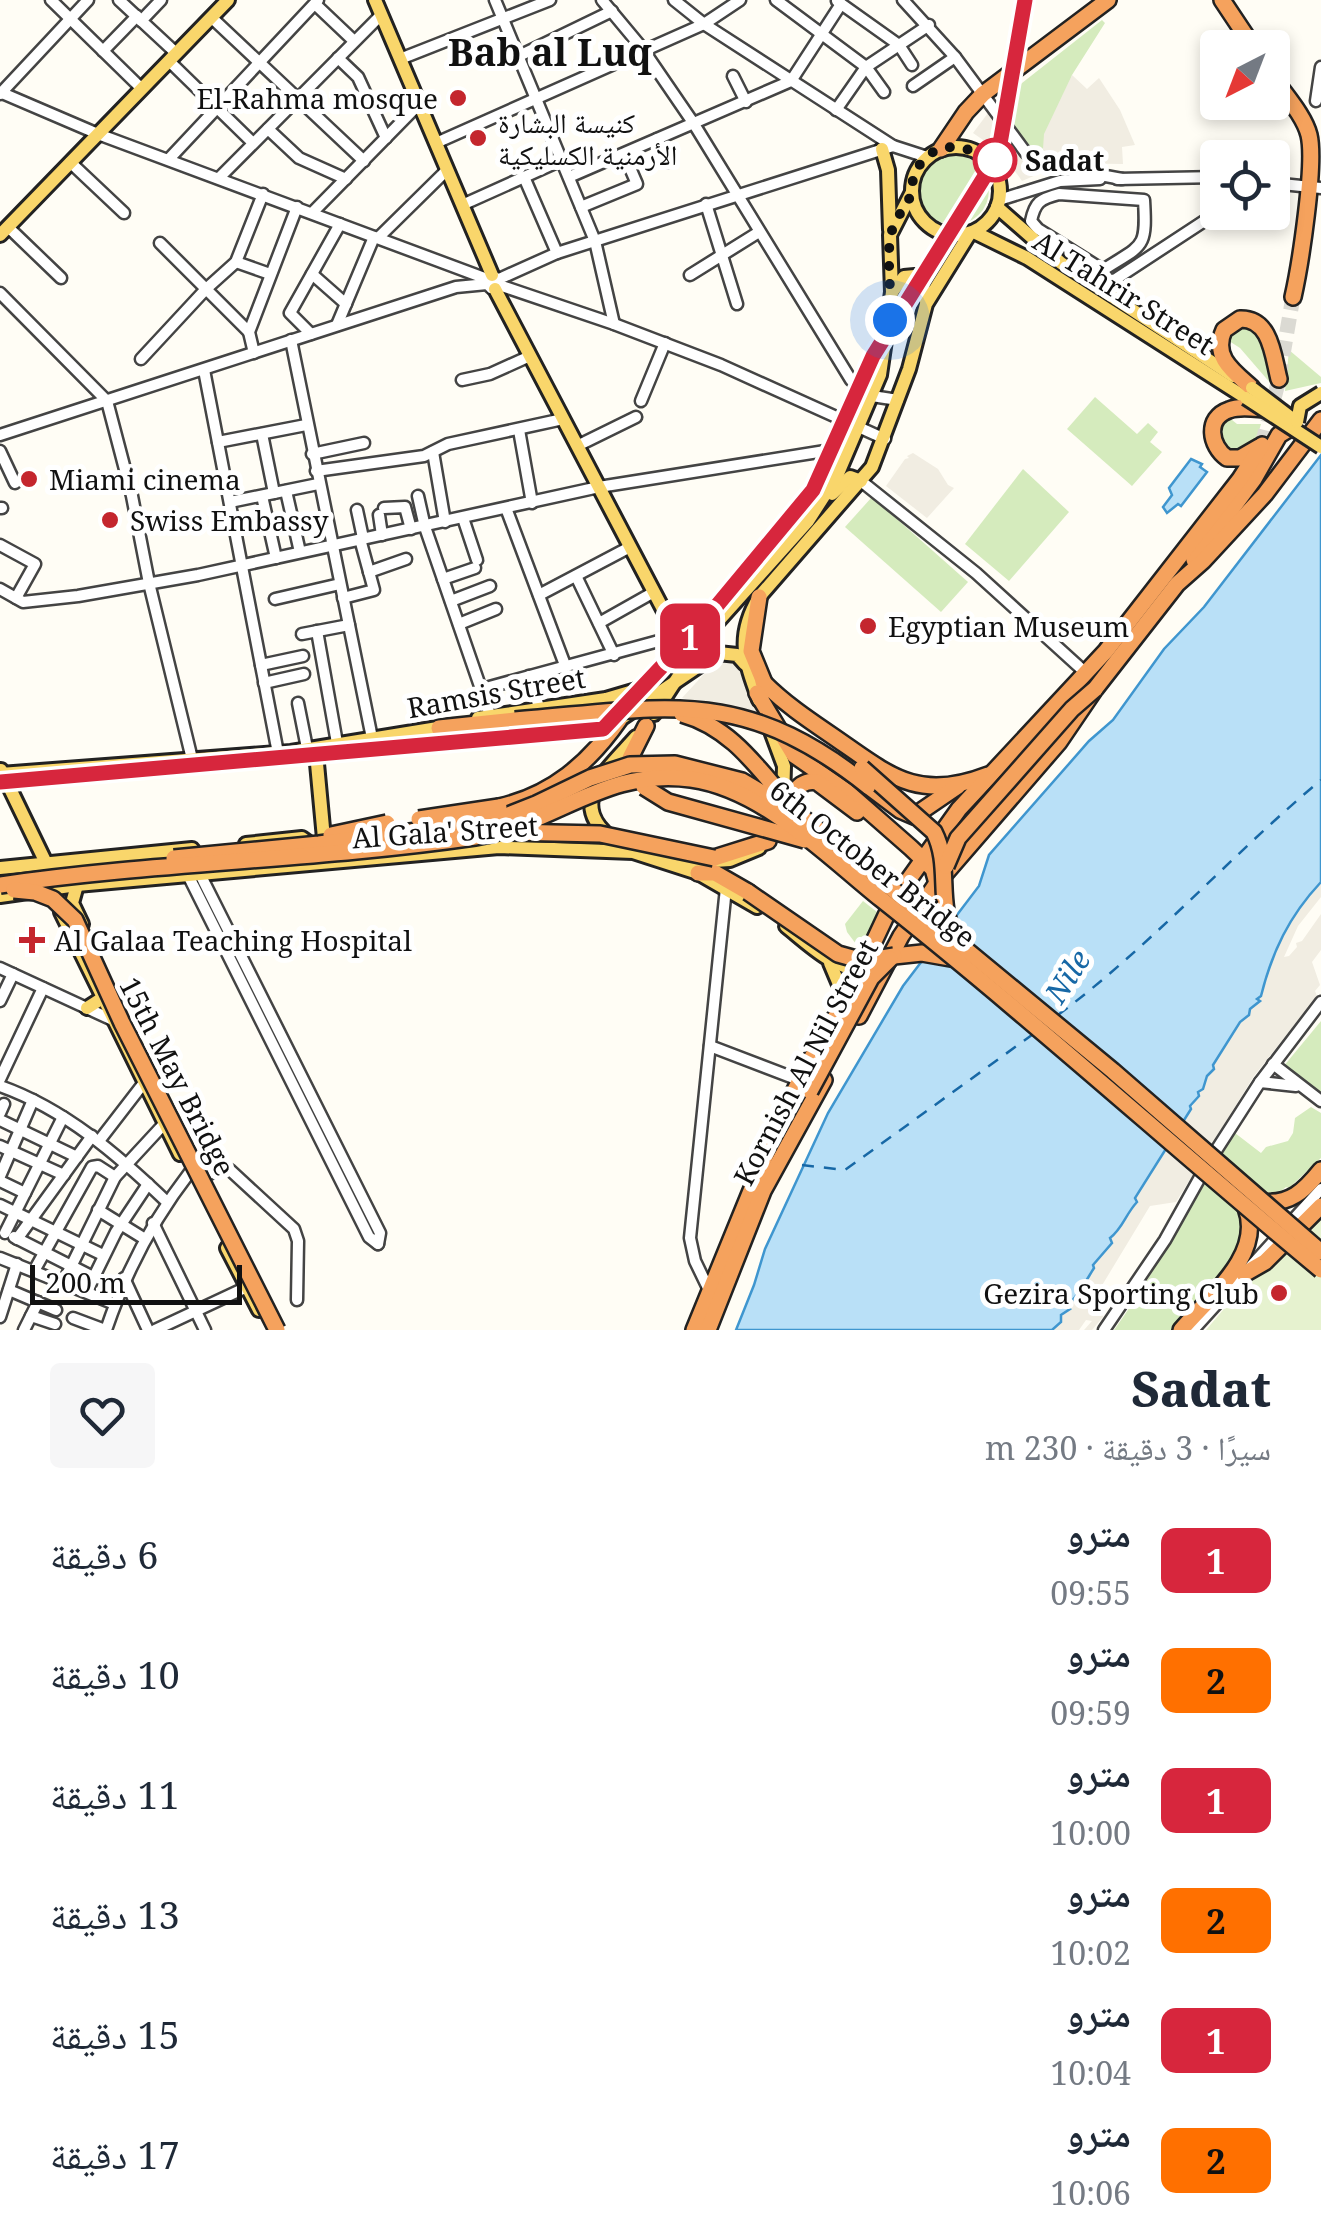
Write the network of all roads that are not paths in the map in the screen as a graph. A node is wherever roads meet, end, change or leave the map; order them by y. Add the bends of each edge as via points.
1 (51, 0) edge
2 (88, 0) edge
3 (118, 0) edge
4 (162, 0) edge
5 (228, 0) edge
6 (374, 0) edge
7 (495, 0) edge
8 (550, 0) edge
9 (674, 0) edge
10 (740, 0) edge
11 (776, 0) edge
12 (904, 0) edge
13 (1222, 0) edge
14 (1107, 1) edge
15 (316, 2) edge
16 (839, 2) edge
17 (608, 4) edge
18 (381, 15) junction
19 (212, 17) junction
20 (139, 18) junction
21 (503, 18) junction
22 (70, 19) junction
23 (704, 24) junction
24 (928, 25) junction
25 (1242, 30) edge
26 (823, 36) junction
27 (354, 42) junction
28 (899, 45) junction
29 (642, 48) junction
30 (103, 51) junction
31 (519, 56) junction
32 (173, 57) junction
33 (955, 57) junction
34 (338, 58) junction
35 (400, 59) junction
36 (260, 62) junction
37 (912, 66) dead end
38 (866, 67) junction
39 (1321, 68) edge
40 (733, 76) dead end
41 (791, 81) junction
42 (913, 86) dead end
43 (142, 89) junction
44 (884, 92) dead end
45 (0, 93) edge
46 (983, 94) junction
47 (298, 98) junction
48 (536, 98) junction
49 (1316, 100) dead end
50 (746, 102) junction
51 (1290, 103) edge
52 (419, 104) junction
53 (217, 108) junction
54 (836, 110) junction
55 (694, 124) junction
56 (268, 129) junction
57 (98, 134) junction
58 (386, 138) junction
59 (658, 139) junction
60 (436, 142) junction
61 (254, 143) junction
62 (1316, 146) edge
63 (888, 147) junction
64 (934, 153) junction
65 (624, 154) junction
66 (169, 159) junction
67 (364, 160) junction
68 (562, 160) junction
69 (70, 162) junction
70 (667, 162) dead end
71 (1060, 165) junction
72 (447, 170) junction
73 (524, 177) junction
74 (219, 178) junction
75 (346, 178) junction
76 (570, 178) junction
77 (1200, 178) edge
78 (1122, 179) junction
79 (1060, 181) junction
80 (1314, 181) edge
81 (263, 194) junction
82 (734, 194) junction
83 (911, 194) junction
84 (706, 204) junction
85 (998, 204) junction
86 (462, 205) junction
87 (297, 207) junction
88 (581, 207) junction
89 (1321, 207) edge
90 (124, 213) dead end
91 (312, 213) junction
92 (1305, 216) junction
93 (340, 224) junction
94 (1200, 224) edge
95 (4, 231) edge
96 (758, 232) junction
97 (972, 232) junction
98 (890, 235) junction
99 (376, 238) junction
100 (595, 241) junction
101 (160, 242) dead end
102 (557, 253) junction
103 (1128, 254) joint
104 (720, 256) junction
105 (236, 262) junction
106 (457, 268) junction
107 (270, 274) junction
108 (312, 274) junction
109 (690, 275) dead end
110 (61, 278) dead end
111 (493, 282) junction
112 (456, 287) junction
113 (206, 289) junction
114 (1098, 290) junction
115 (892, 292) junction
116 (0, 293) edge
117 (1293, 297) tunnel mouth
118 (346, 304) junction
119 (736, 304) dead end
120 (926, 304) junction
121 (614, 324) junction
122 (337, 325) junction
123 (249, 332) junction
124 (310, 334) junction
125 (290, 340) junction
126 (665, 344) junction
127 (254, 353) junction
128 (530, 356) junction
129 (140, 360) dead end
130 (204, 370) junction
131 (462, 380) dead end
132 (1279, 380) dead end
133 (1321, 392) edge
134 (1249, 393) junction
135 (872, 396) junction
136 (898, 400) junction
137 (641, 401) dead end
138 (106, 402) junction
139 (1263, 409) junction
140 (636, 417) dead end
141 (563, 419) junction
142 (0, 420) edge
143 (1321, 420) edge
144 (1294, 424) junction
145 (306, 425) junction
146 (858, 427) junction
147 (519, 430) junction
148 (6, 433) edge
149 (262, 434) junction
150 (1321, 438) edge
151 (885, 440) junction
152 (218, 442) junction
153 (364, 443) dead end
154 (577, 446) junction
155 (850, 447) junction
156 (1321, 447) edge
157 (0, 450) edge
158 (433, 452) junction
159 (312, 454) junction
160 (316, 471) junction
161 (861, 481) junction
162 (15, 483) dead end
163 (318, 484) junction
164 (599, 487) junction
165 (274, 493) junction
166 (418, 496) dead end
167 (230, 502) junction
168 (532, 502) junction
169 (821, 503) junction
170 (506, 508) junction
171 (357, 510) dead end
172 (464, 518) junction
173 (445, 522) junction
174 (424, 526) junction
175 (411, 529) junction
176 (382, 535) junction
177 (362, 539) junction
178 (332, 544) junction
179 (0, 546) edge
180 (630, 547) junction
181 (300, 552) junction
182 (276, 558) junction
183 (406, 559) dead end
184 (240, 566) junction
185 (369, 572) junction
186 (576, 576) junction
187 (443, 579) junction
188 (150, 583) junction
189 (340, 584) junction
190 (490, 586) dead end
191 (0, 589) edge
192 (1167, 589) junction
193 (654, 592) junction
194 (539, 596) junction
195 (759, 597) junction
196 (16, 598) junction
197 (343, 598) junction
198 (275, 599) dead end
199 (452, 601) junction
200 (496, 610) dead end
201 (599, 623) junction
202 (459, 624) junction
203 (349, 625) junction
204 (316, 632) junction
205 (302, 634) dead end
206 (677, 636) junction
207 (614, 654) junction
208 (304, 656) dead end
209 (261, 665) junction
210 (565, 665) junction
211 (749, 670) junction
212 (304, 674) dead end
213 (529, 676) junction
214 (676, 679) junction
215 (1091, 681) junction
216 (264, 683) junction
217 (760, 687) junction
218 (482, 690) junction
219 (298, 704) dead end
220 (539, 706) junction
221 (660, 708) junction
222 (490, 715) junction
223 (619, 720) junction
224 (646, 726) junction
225 (438, 728) junction
226 (372, 738) junction
227 (337, 743) junction
228 (311, 750) junction
229 (284, 753) junction
230 (618, 758) junction
231 (192, 759) junction
232 (1, 771) edge
233 (991, 774) junction
234 (961, 784) junction
235 (868, 786) junction
236 (550, 789) junction
237 (790, 809) junction
238 (959, 809) junction
239 (586, 822) junction
240 (503, 831) junction
241 (807, 840) junction
242 (768, 841) junction
243 (972, 841) junction
244 (577, 850) junction
245 (633, 852) junction
246 (327, 854) junction
247 (917, 858) junction
248 (46, 863) junction
249 (675, 863) junction
250 (0, 872) edge
251 (698, 873) junction
252 (195, 876) junction
253 (941, 876) junction
254 (77, 886) junction
255 (726, 888) junction
256 (0, 891) edge
257 (29, 893) junction
258 (959, 953) junction
259 (894, 956) junction
260 (829, 960) junction
261 (0, 968) edge
262 (859, 970) junction
263 (883, 972) junction
264 (13, 974) junction
265 (44, 988) junction
266 (0, 1001) edge
267 (1321, 1002) edge
268 (844, 1004) junction
269 (88, 1008) junction
270 (109, 1008) junction
271 (860, 1014) junction
272 (710, 1046) junction
273 (285, 1058) junction
274 (1273, 1064) junction
275 (1260, 1082) junction
276 (0, 1083) edge
277 (143, 1084) junction
278 (804, 1086) junction
279 (1301, 1088) junction
280 (33, 1100) junction
281 (1321, 1100) edge
282 (1, 1113) edge
283 (63, 1118) junction
284 (164, 1124) junction
285 (19, 1129) junction
286 (96, 1138) junction
287 (50, 1144) junction
288 (5, 1149) edge
289 (77, 1157) junction
290 (125, 1163) junction
291 (40, 1164) junction
292 (775, 1167) junction
293 (1321, 1170) edge
294 (197, 1174) junction
295 (64, 1175) junction
296 (114, 1177) junction
297 (0, 1178) edge
298 (148, 1184) junction
299 (1321, 1188) edge
300 (25, 1193) junction
301 (167, 1202) junction
302 (43, 1203) junction
303 (0, 1205) edge
304 (1254, 1205) junction
305 (1321, 1206) edge
306 (98, 1210) junction
307 (16, 1212) junction
308 (66, 1212) junction
309 (32, 1219) junction
310 (153, 1223) junction
311 (121, 1224) junction
312 (55, 1230) junction
313 (2, 1232) edge
314 (145, 1238) junction
315 (17, 1239) junction
316 (82, 1243) junction
317 (43, 1252) junction
318 (1321, 1252) edge
319 (103, 1255) junction
320 (0, 1258) edge
321 (17, 1264) junction
322 (71, 1266) junction
323 (1321, 1270) edge
324 (33, 1271) junction
325 (1241, 1272) junction
326 (93, 1277) junction
327 (124, 1278) junction
328 (61, 1281) junction
329 (7, 1284) edge
330 (247, 1288) junction
331 (87, 1292) junction
332 (710, 1292) junction
333 (51, 1294) dead end
334 (22, 1296) junction
335 (297, 1300) dead end
336 (2, 1302) edge
337 (38, 1302) junction
338 (115, 1304) junction
339 (56, 1310) dead end
340 (196, 1311) junction
341 (31, 1316) junction
342 (0, 1317) edge
343 (73, 1318) dead end
344 (55, 1324) dead end
345 (24, 1330) edge
346 (105, 1330) edge
347 (152, 1330) edge
348 (205, 1330) edge
349 (276, 1330) edge
350 (694, 1330) edge
351 (708, 1330) edge
352 (1104, 1330) edge
353 (1180, 1330) edge
354 (1194, 1330) edge
355 (1202, 1330) edge

1 - 22 street
2 - 22 street
3 - 20 street
4 - 20 street
5 - 19 main road
6 - 18 main road
7 - 21 street
8 - 21 street
9 - 23 street
10 - 23 street
11 - 26 street
12 - 24 street
13 - 25 highway
14 - 46 highway
15 - 27 street
15 - 36 street
16 - 26 street
16 - 28 street
17 - 29 street
17 - 31 street
18 - 27 street
18 - 35 main road
19 - 32 main road
19 - 36 street
20 - 30 street
20 - 32 street
21 - 31 street
21 - 35 street
22 - 30 street
22 - 45 street
23 - 29 street
23 - 41 street
24 - 28 street
24 - 33 street
26 - 38 street
26 - 41 street
27 - 34 street
28 - 37 street
28 - 38 street
29 - 48 street
29 - 55 street
30 - 43 street
31 - 48 street
32 - 43 main road
32 - 53 street
33 - 42 street
33 - 46 street
34 - 47 street
34 - 58 street via 358,77
35 - 52 main road
36 - 47 street
36 - 53 street
38 - 44 street
38 - 54 street
39 - 49 street
40 - 50 street
41 - 50 street
41 - 54 street
43 - 57 main road
45 - 57 street
46 - 64 highway
46 - 71 street via 1026,152
47 - 56 street
47 - 67 street
48 - 60 street
48 - 68 street
50 - 55 street
51 - 62 highway
52 - 58 street
52 - 60 main road
53 - 61 street
53 - 66 street
54 - 63 street
55 - 59 street
55 - 82 street
56 - 61 street
56 - 75 street via 299,158
57 - 66 street
57 - 69 main road
58 - 67 street
59 - 65 street
59 - 70 street
60 - 72 main road
61 - 74 street
62 - 80 highway
63 - 64 street
63 - 82 street
63 - 98 main road
64 - 83 main road via 914,174
64 - 85 main road via 968,148 990,162
65 - 76 street
65 - 88 street via 637,184
66 - 74 street
67 - 75 street
68 - 73 street
68 - 76 street
69 - 90 street
69 - 95 main road
71 - 78 street
71 - 79 street
72 - 86 main road
72 - 99 street
73 - 86 street
73 - 102 street
74 - 81 street
75 - 91 street
76 - 88 street
77 - 78 street
78 - 79 street
79 - 85 street
80 - 92 highway
81 - 87 street
81 - 105 street
82 - 84 street
82 - 96 street
83 - 97 main road via 926,224 948,234
83 - 98 main road
84 - 100 street
84 - 104 street
85 - 97 main road via 992,218
85 - 114 main road, Al Tahrir Street via 1034,242
86 - 111 main road
87 - 91 street
87 - 107 street
88 - 100 street
89 - 92 street
91 - 93 street
92 - 117 highway
93 - 99 street
93 - 108 street
94 - 114 street
95 - 110 street
96 - 104 street
96 - 135 street via 841,366
97 - 120 main road
97 - 134 main road, Al Tahrir Street
98 - 115 main road
99 - 106 street
99 - 118 street
100 - 102 street
100 - 121 street
101 - 113 street
102 - 111 street
103 - 103 street via 1146,235 1144,200 1059,194 1034,205 1031,221 1038,229 1103,270
104 - 109 street
104 - 119 street
105 - 107 street
105 - 113 street
106 - 111 street
106 - 112 street
107 - 123 street
108 - 118 street
108 - 124 street via 290,315
111 - 112 street
111 - 121 street
111 - 128 main road
112 - 122 street
113 - 123 street
113 - 129 street
114 - 134 main road, Al Tahrir Street
115 - 120 main road via 904,277 915,276
115 - 135 main road
116 - 138 street
118 - 122 street
120 - 136 main road
121 - 126 street
122 - 124 street
123 - 127 street
124 - 125 street
125 - 127 street
125 - 145 street
126 - 137 street
126 - 146 street
127 - 130 street
128 - 131 street
128 - 141 main road
130 - 138 street
130 - 152 street
132 - 134 highway via 1262,328 1240,319 1224,330 1219,348
133 - 144 main road, bridge via 1300,406
134 - 139 main road, bridge
134 - 144 main road, bridge
135 - 136 street
135 - 146 main road
136 - 151 main road
138 - 148 street
138 - 188 street
139 - 144 main road, bridge
139 - 192 highway, Kornish Al Nil Street via 1220,415 1212,430 1227,458 1262,445
140 - 154 street
141 - 147 street
141 - 154 main road
142 - 148 street
143 - 192 highway, Kornish Al Nil Street via 1265,494
144 - 150 main road
144 - 156 main road, bridge
144 - 192 highway via 1279,435 1262,467
145 - 149 street
145 - 159 street
146 - 151 street
146 - 155 main road
147 - 158 street
147 - 168 street
149 - 152 street
149 - 165 street
151 - 161 main road
152 - 167 street
153 - 159 street
154 - 164 main road
155 - 164 street
155 - 169 main road
157 - 162 street
158 - 160 street
158 - 173 street
159 - 160 street
160 - 163 street
161 - 169 main road via 850,477
161 - 195 main road
161 - 215 street via 976,572
163 - 165 street
163 - 178 street
164 - 168 street
164 - 180 main road
165 - 167 street
165 - 181 street
165 - 182 street
166 - 174 street
167 - 184 street
168 - 170 street
169 - 214 main road via 704,637
170 - 172 street
170 - 194 street
171 - 177 street
172 - 173 street
172 - 187 street via 476,564
173 - 174 street
174 - 175 street
174 - 187 street
175 - 176 street
175 - 176 street via 405,507 381,511
176 - 177 street
177 - 178 street
177 - 185 street
178 - 181 street
178 - 189 street
179 - 196 street via 35,564
180 - 186 street
180 - 193 main road
181 - 182 street
182 - 184 street
183 - 185 street
184 - 188 street
184 - 209 street
185 - 197 street via 374,591
186 - 194 street
186 - 201 street
187 - 199 street
188 - 196 street via 64,598
188 - 231 street
189 - 197 street
189 - 198 street
190 - 199 street
191 - 196 street
192 - 215 highway, Kornish Al Nil Street
193 - 201 street
193 - 206 main road
194 - 210 street
195 - 211 main road via 744,630
195 - 217 highway via 752,651
197 - 203 street
199 - 202 street
200 - 202 street
201 - 207 street
202 - 218 street
203 - 204 street
203 - 226 street
204 - 205 street
204 - 227 street
206 - 207 street
206 - 220 main road, Ramsis Street via 680,650 640,690
207 - 210 street
208 - 209 street
209 - 216 street
210 - 213 street
211 - 214 main road, Ramsis Street via 737,655 718,652
211 - 217 main road
212 - 216 street
213 - 218 street
213 - 220 street
214 - 223 main road, Ramsis Street
214 - 224 main road
215 - 233 highway, Kornish Al Nil Street
215 - 243 highway, Kornish Al Nil Street via 1059,742
215 - 253 highway, bridge via 958,838
216 - 229 street
217 - 234 highway via 894,778 922,787
217 - 237 main road
217 - 247 highway via 794,755 846,791
217 - 253 highway, bridge via 925,822 940,844
218 - 222 street
219 - 228 street
220 - 222 main road, Ramsis Street
221 - 225 highway, bridge
221 - 235 highway, bridge via 753,719 821,750
221 - 237 highway, bridge via 698,719 732,740
222 - 225 main road, Ramsis Street
223 - 228 main road, Ramsis Street via 589,728
223 - 236 highway
224 - 230 main road
224 - 241 highway, bridge via 630,758 644,787 668,802
225 - 226 main road, Ramsis Street
226 - 227 main road, Ramsis Street
227 - 228 main road, Ramsis Street
228 - 229 main road, Ramsis Street
228 - 246 main road
229 - 231 main road, Ramsis Street
230 - 236 main road
230 - 239 main road via 590,796
231 - 232 main road, Ramsis Street
232 - 248 main road
233 - 234 highway
233 - 238 highway, Kornish Al Nil Street
234 - 235 highway via 914,816
235 - 247 highway via 908,833
236 - 246 highway, bridge via 499,806 352,828 334,834
237 - 242 main road
237 - 246 highway, 6th October Bridge, bridge via 742,781 696,767 654,764 612,770 492,820
237 - 247 highway via 804,781 817,782
237 - 258 highway, 6th October Bridge, bridge
238 - 243 highway
238 - 247 highway, Kornish Al Nil Street
239 - 244 main road via 593,836
239 - 245 main road
239 - 246 main road, Al Gala' Street via 556,834
240 - 241 highway, 6th October Bridge, bridge via 620,782 668,777 738,792
240 - 242 highway, bridge via 600,834 714,858
240 - 256 highway, 6th October Bridge, bridge
241 - 258 highway, 6th October Bridge, bridge
242 - 249 main road via 743,858
243 - 253 highway, Kornish Al Nil Street
244 - 245 main road, Al Gala' Street
244 - 246 main road, Al Gala' Street
245 - 249 main road, Al Gala' Street
246 - 248 main road, Al Gala' Street via 302,838
246 - 250 highway, 6th October Bridge, bridge
246 - 252 main road, Al Gala' Street
247 - 253 highway
247 - 262 highway, Kornish Al Nil Street
248 - 250 main road, Al Gala' Street
249 - 251 main road, Al Gala' Street
251 - 255 main road, Al Gala' Street
251 - 259 highway, bridge via 715,873 748,892 838,954 863,961
252 - 254 main road, Al Gala' Street
252 - 273 street
253 - 258 highway, bridge
253 - 263 highway, Kornish Al Nil Street
254 - 257 main road, Al Gala' Street
254 - 270 main road via 72,903
255 - 260 main road, Al Gala' Street
255 - 272 street
256 - 257 main road, Al Gala' Street
256 - 349 highway, 15th May Bridge, bridge via 44,894 75,920
257 - 270 main road via 60,911
258 - 259 highway
258 - 304 highway, 6th October Bridge, bridge via 1113,1071
259 - 278 highway, bridge via 870,978
260 - 262 main road, Al Gala' Street
260 - 268 main road, Al Gala' Street
261 - 264 street
262 - 263 main road, Al Gala' Street
262 - 268 highway, Kornish Al Nil Street
263 - 271 highway, Kornish Al Nil Street
264 - 265 street
264 - 266 street
265 - 269 street
265 - 276 street
267 - 274 street
268 - 271 highway via 857,1003
268 - 278 highway, Kornish Al Nil Street
269 - 270 main road
269 - 270 street
270 - 277 main road
270 - 294 main road via 127,1027
271 - 292 highway, Kornish Al Nil Street
272 - 278 street
272 - 332 street via 690,1238
273 - 273 street via 369,1237 378,1244 380,1233
274 - 275 street
274 - 279 street
275 - 279 street
275 - 352 street
276 - 280 street
277 - 284 main road
277 - 286 street
278 - 292 highway
278 - 332 highway, Kornish Al Nil Street
279 - 281 street
280 - 283 street
280 - 285 street
282 - 285 street
283 - 286 street
283 - 287 street
284 - 290 street
284 - 294 main road
285 - 287 street
285 - 288 street
286 - 289 street
286 - 290 street
287 - 289 street
287 - 291 street
288 - 291 street
288 - 297 street
289 - 295 street
290 - 296 street
290 - 298 street
291 - 295 street
291 - 300 street
292 - 351 highway, Kornish Al Nil Street
293 - 304 highway via 1291,1199
294 - 301 street
294 - 330 main road
294 - 335 street via 230,1170 294,1229
294 - 349 main road
295 - 302 street
296 - 306 street
296 - 308 street via 92,1167
297 - 300 street
298 - 301 street
298 - 311 street
299 - 325 street
300 - 307 street
301 - 310 street
302 - 308 street
302 - 309 street
303 - 307 street
304 - 318 highway, 6th October Bridge, bridge
304 - 323 highway, 6th October Bridge, bridge
304 - 325 highway
305 - 325 highway via 1265,1262
306 - 311 street
306 - 316 street
307 - 309 street
307 - 313 street
308 - 312 street
309 - 312 street
309 - 315 street
310 - 314 street
310 - 340 street
311 - 314 street
311 - 319 street
312 - 316 street
312 - 317 street
313 - 315 street
314 - 327 street
315 - 317 street
316 - 319 street
316 - 322 street
317 - 322 street
317 - 324 street
319 - 326 street
320 - 321 street
321 - 324 street
321 - 329 street
322 - 326 street
322 - 328 street
324 - 328 street
324 - 334 street
325 - 353 highway
325 - 354 street
325 - 355 street via 1231,1297
326 - 331 street
327 - 338 street
327 - 347 street
328 - 331 street
328 - 333 street
329 - 334 street
329 - 336 street
330 - 340 street
330 - 349 main road
331 - 338 street
332 - 350 highway, Kornish Al Nil Street
334 - 337 street
336 - 342 street
337 - 339 street
337 - 341 street
338 - 346 street
340 - 347 street
340 - 348 street
341 - 344 street
341 - 345 street
343 - 346 street

